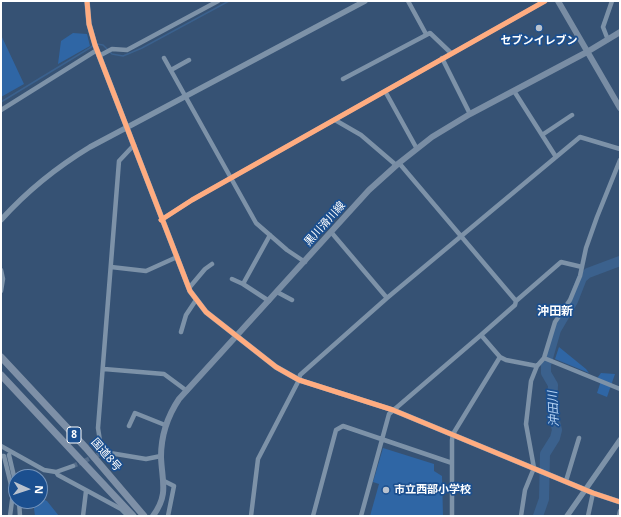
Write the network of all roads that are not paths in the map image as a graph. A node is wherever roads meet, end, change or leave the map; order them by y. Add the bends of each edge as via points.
1 (87, 1) edge
2 (218, 1) edge
3 (365, 1) edge
4 (408, 1) edge
5 (545, 1) edge
6 (558, 1) edge
7 (612, 1) edge
8 (212, 2) edge
9 (620, 32) edge
10 (426, 34) junction
11 (608, 40) junction
12 (97, 50) junction
13 (587, 52) junction
14 (451, 53) junction
15 (99, 56) junction
16 (164, 58) dead end
17 (442, 58) junction
18 (189, 60) dead end
19 (171, 70) junction
20 (343, 79) dead end
21 (385, 91) junction
22 (514, 91) junction
23 (185, 96) junction
24 (620, 108) edge
25 (1, 110) edge
26 (470, 114) junction
27 (572, 115) dead end
28 (335, 120) junction
29 (127, 126) junction
30 (542, 136) junction
31 (134, 145) junction
32 (417, 149) junction
33 (620, 149) edge
34 (556, 157) junction
35 (620, 160) edge
36 (397, 164) junction
37 (230, 179) junction
38 (1, 220) edge
39 (162, 220) junction
40 (331, 232) junction
41 (270, 236) junction
42 (461, 237) junction
43 (177, 257) junction
44 (305, 262) junction
45 (212, 264) dead end
46 (111, 267) junction
47 (582, 267) junction
48 (1, 270) edge
49 (232, 279) dead end
50 (243, 284) junction
51 (189, 288) junction
52 (1, 291) edge
53 (277, 292) junction
54 (388, 298) junction
55 (196, 300) junction
56 (292, 300) dead end
57 (269, 301) junction
58 (516, 301) junction
59 (181, 332) dead end
60 (481, 335) junction
61 (237, 336) junction
62 (1, 357) edge
63 (500, 357) junction
64 (544, 358) junction
65 (537, 366) junction
66 (104, 369) junction
67 (1, 376) edge
68 (299, 380) junction
69 (620, 389) edge
70 (187, 391) junction
71 (392, 410) junction
72 (165, 425) junction
73 (129, 426) dead end
74 (453, 434) junction
75 (579, 438) dead end
76 (381, 440) junction
77 (620, 440) edge
78 (1, 446) edge
79 (9, 455) dead end
80 (1, 456) edge
81 (161, 456) junction
82 (452, 463) junction
83 (73, 466) tunnel mouth
84 (534, 468) junction
85 (12, 469) edge
86 (56, 472) junction
87 (164, 481) junction
88 (566, 481) junction
89 (585, 489) junction
90 (86, 491) junction
91 (593, 493) junction
92 (620, 502) edge
93 (620, 511) edge
94 (10, 516) edge
95 (83, 516) edge
96 (128, 516) edge
97 (133, 516) edge
98 (144, 516) edge
99 (153, 516) edge
100 (168, 516) edge
101 (251, 516) edge
102 (313, 516) edge
103 (361, 516) edge
104 (452, 516) edge
105 (520, 516) edge
106 (567, 516) edge
107 (588, 516) edge
108 (619, 516) edge

1 - 12 street via 89,24
2 - 8 street
3 - 23 street
4 - 10 street
5 - 14 street
6 - 13 main road
7 - 11 street via 603,27
8 - 15 street via 126,50 112,49
9 - 11 main road, 黒川滑川線
10 - 14 street via 430,33
10 - 20 street
11 - 13 main road, 黒川滑川線
12 - 15 street
12 - 25 street
13 - 22 main road, 黒川滑川線
13 - 24 main road
14 - 17 street
15 - 29 street
16 - 19 street
17 - 21 street
17 - 26 street
18 - 19 street
19 - 23 street
21 - 28 street
21 - 32 street
22 - 26 main road, 黒川滑川線
22 - 30 street
23 - 29 street
23 - 37 street
26 - 32 main road, 黒川滑川線
27 - 30 street
28 - 36 street via 361,135
28 - 37 street
29 - 31 street
29 - 38 street via 65,162
30 - 34 street
31 - 39 street
31 - 46 street via 119,161
32 - 36 main road, 黒川滑川線
33 - 34 street via 580,137
34 - 42 street
35 - 47 street via 597,217
36 - 40 main road, 黒川滑川線
36 - 42 street
37 - 39 street
37 - 41 street via 256,222
39 - 43 street
40 - 44 main road, 黒川滑川線
40 - 54 street
41 - 44 street
41 - 50 street
42 - 54 street
42 - 58 street
43 - 46 street via 146,270
43 - 51 street
44 - 53 main road, 黒川滑川線
45 - 51 street
46 - 66 street
47 - 58 street via 561,262
47 - 64 street via 570,300 555,322
48 - 52 street
49 - 50 street
50 - 57 street
51 - 55 street
53 - 56 street
53 - 57 main road, 黒川滑川線
54 - 68 street via 300,375
55 - 59 street via 186,315
55 - 61 street via 206,312
57 - 61 main road, 黒川滑川線
58 - 60 street via 515,305
60 - 63 street
60 - 71 street
61 - 68 street via 276,367
61 - 70 main road, 黒川滑川線
62 - 98 highway, 国道8号 / 8 via 86,448
63 - 65 street
63 - 74 street
64 - 65 street
64 - 69 street
65 - 84 street via 531,381 526,424
66 - 70 street via 164,374
66 - 81 street via 98,428 103,452 146,459
67 - 97 highway, 国道8号 / 8
68 - 71 street
68 - 101 street via 258,460
70 - 72 main road, 黒川滑川線 via 171,412
71 - 74 street
71 - 76 street
72 - 73 street via 136,413
72 - 81 main road, 黒川滑川線
74 - 82 street
74 - 84 street
75 - 88 street
76 - 82 street
76 - 102 street via 343,426 336,430
76 - 103 street
77 - 89 street
78 - 86 street via 44,470
79 - 85 street
80 - 94 street via 4,456 13,493
81 - 87 main road, 黒川滑川線
82 - 104 street
83 - 86 street
84 - 88 street
84 - 105 street via 525,490
86 - 90 street
87 - 99 main road, 黒川滑川線 via 162,500
87 - 100 street via 174,486
88 - 89 street
89 - 91 street
89 - 106 street
90 - 95 street
90 - 96 street via 121,509
91 - 92 street
91 - 107 street
93 - 108 street

